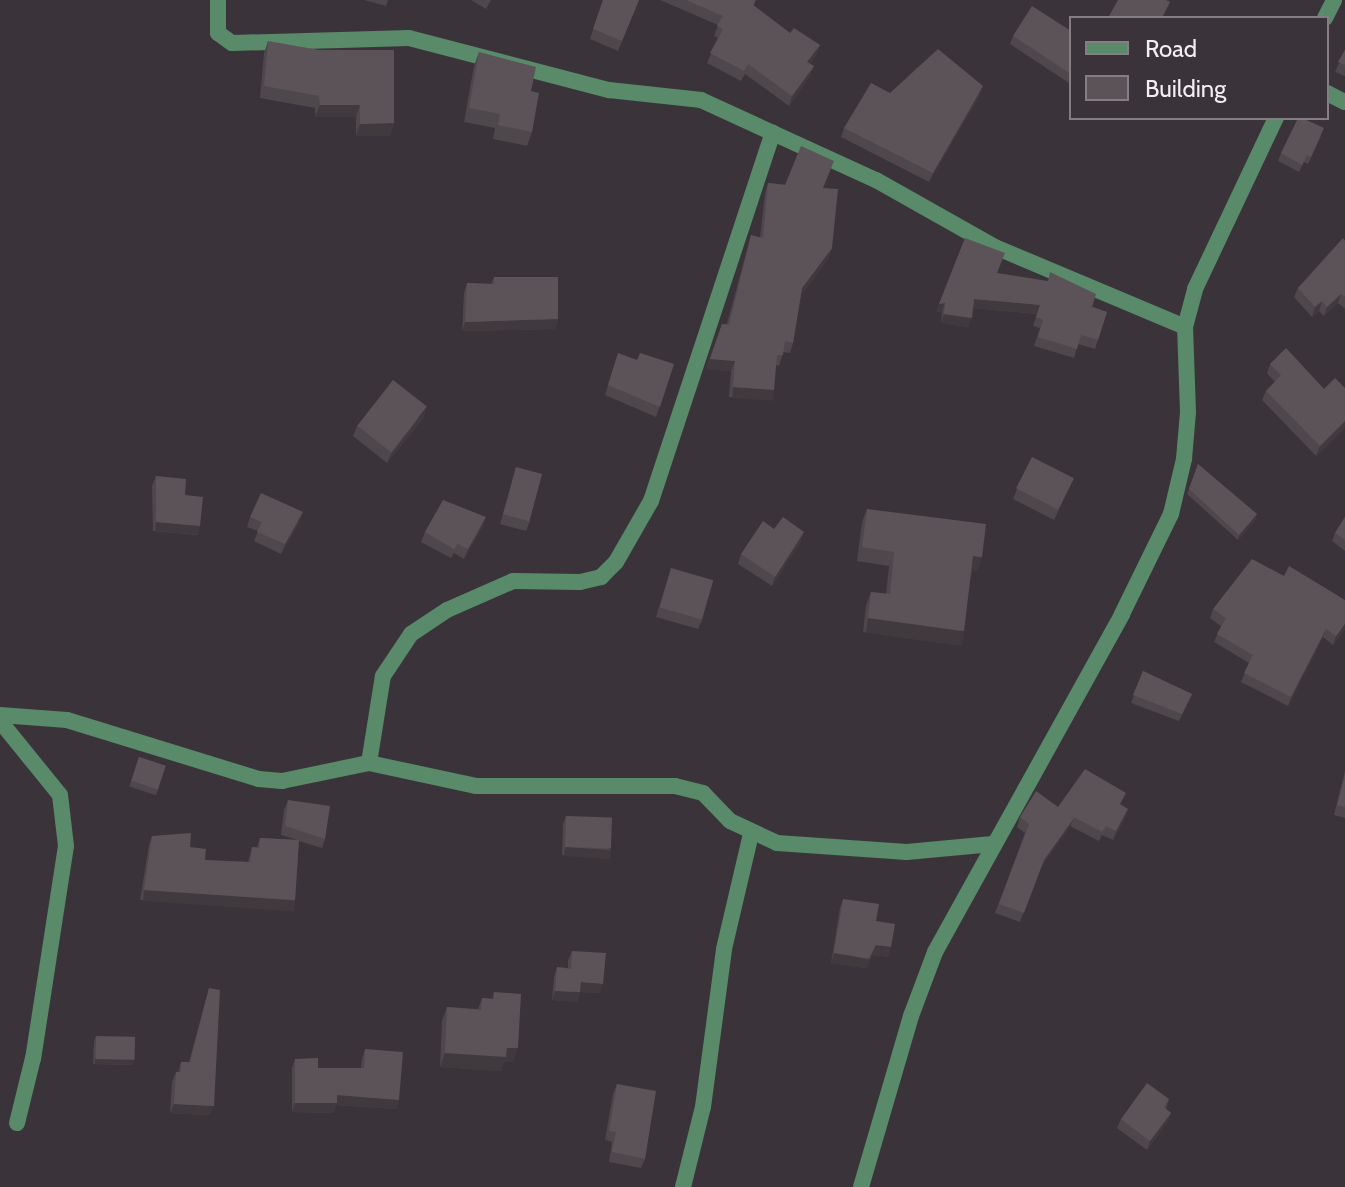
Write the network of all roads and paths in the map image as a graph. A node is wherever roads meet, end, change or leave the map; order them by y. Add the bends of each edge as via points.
1 (218, 0) edge
2 (1275, 120) edge
3 (773, 133) junction
4 (1185, 327) junction
5 (0, 715) edge
6 (0, 721) edge
7 (369, 763) junction
8 (751, 834) junction
9 (993, 844) junction
10 (17, 1123) dead end
11 (683, 1187) edge
12 (861, 1187) edge

1 - 3 street via 218,33 232,43 304,38 443,44 609,90 701,100
2 - 4 street via 1195,289
3 - 4 street via 876,180 982,241
3 - 7 street via 651,501 616,562 601,577 580,582 513,581 447,610 411,634 383,676
4 - 9 street via 1188,412 1171,514 1122,614
5 - 7 street via 67,720 259,779 282,781
6 - 10 street via 60,795 66,846 33,1058
7 - 8 street via 476,786 690,788
8 - 9 street via 777,843 907,852
8 - 11 street via 724,949 703,1107
9 - 12 street via 935,952

